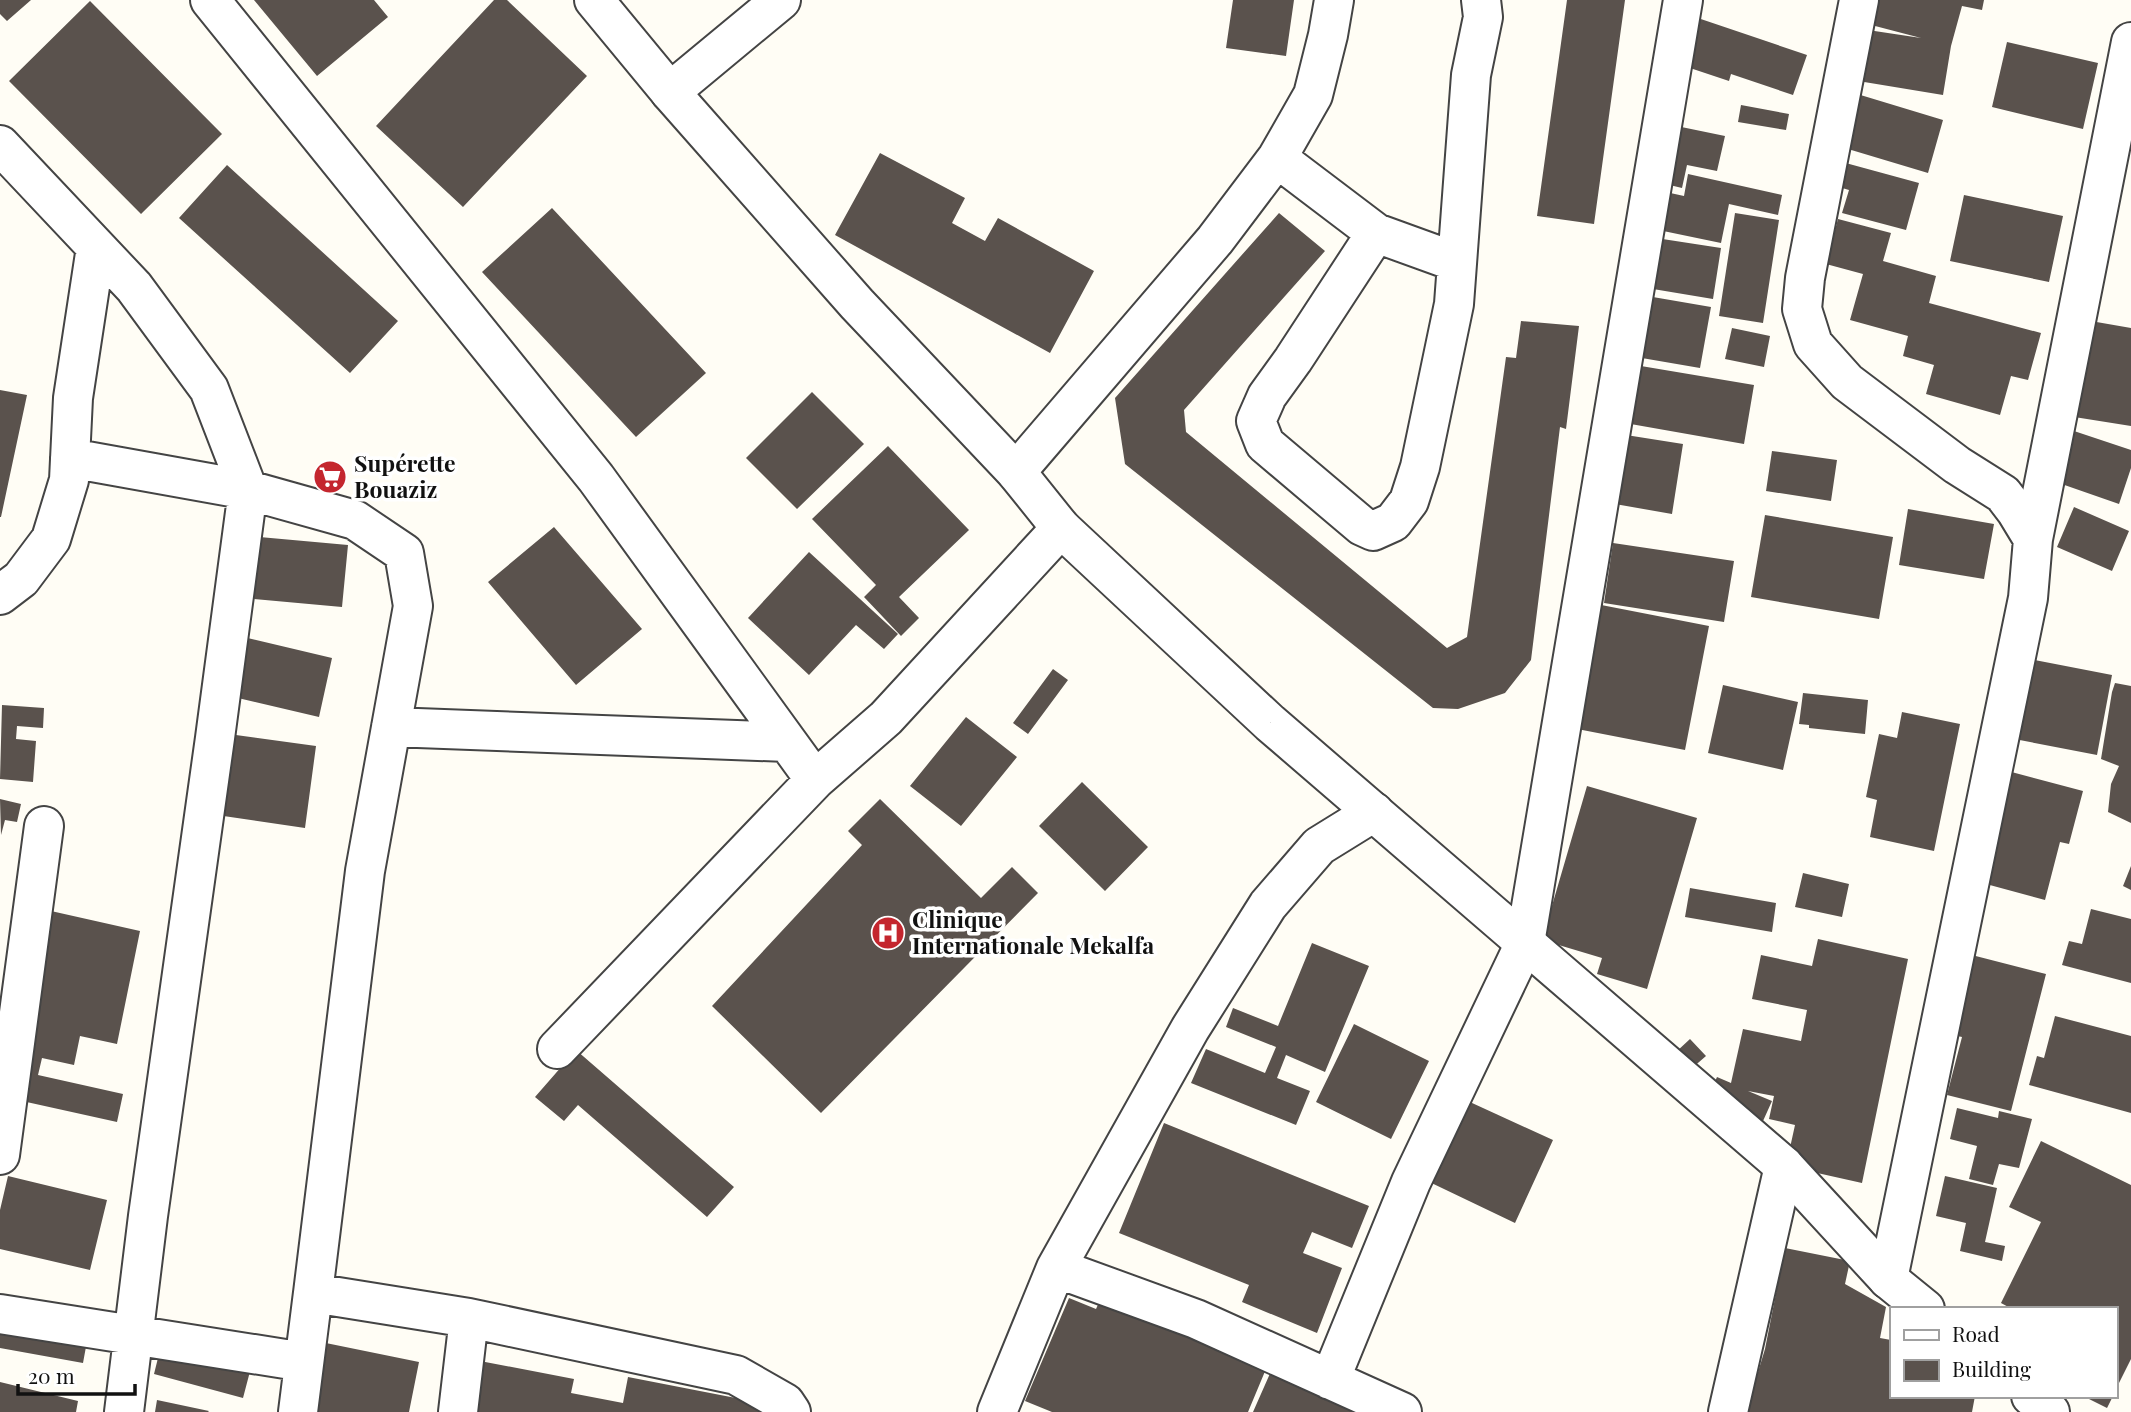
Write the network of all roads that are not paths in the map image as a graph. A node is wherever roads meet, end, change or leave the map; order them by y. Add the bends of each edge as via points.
1 (209, 0) edge
2 (594, 0) edge
3 (781, 0) edge
4 (1334, 0) edge
5 (1481, 0) edge
6 (1683, 0) edge
7 (1859, 0) edge
8 (2131, 42) edge
9 (670, 92) junction
10 (0, 145) edge
11 (1277, 158) junction
12 (1376, 233) junction
13 (96, 247) junction
14 (1456, 262) junction
15 (70, 458) junction
16 (1016, 472) junction
17 (248, 490) junction
18 (1061, 528) junction
19 (2033, 539) junction
20 (0, 594) edge
21 (391, 727) junction
22 (787, 742) junction
23 (815, 780) junction
24 (1374, 812) junction
25 (44, 826) dead end
26 (1525, 943) junction
27 (557, 1049) dead end
28 (0, 1155) edge
29 (1784, 1166) junction
30 (1056, 1268) junction
31 (1888, 1279) junction
32 (313, 1293) junction
33 (1923, 1307) edge
34 (0, 1314) edge
35 (469, 1318) junction
36 (134, 1335) junction
37 (304, 1362) junction
38 (1330, 1380) junction
39 (2033, 1398) edge
40 (124, 1412) edge
41 (298, 1412) edge
42 (458, 1412) edge
43 (791, 1412) edge
44 (997, 1412) edge
45 (1402, 1412) edge
46 (1728, 1412) edge
47 (2050, 1412) edge

1 - 22 street via 596,478
2 - 9 street
3 - 9 street
4 - 11 street via 1312,95
5 - 14 street via 1483,17 1471,75
6 - 26 street
7 - 19 street via 1801,309 1813,344 1847,382 2003,494
8 - 19 street
9 - 16 street via 857,304
10 - 13 street
11 - 12 street
11 - 16 street via 1215,240
12 - 14 street
12 - 14 street via 1267,396 1256,421 1265,444 1373,531 1393,522 1409,501 1420,467 1454,304
13 - 15 street via 73,398
13 - 17 street via 134,287 209,389
15 - 17 street
15 - 20 street via 69,480 51,539 21,579
16 - 18 street
17 - 21 street via 355,520 404,553 413,606
17 - 36 street
18 - 23 street via 886,718
18 - 24 street via 1270,723
19 - 31 street via 2028,597
21 - 22 street
21 - 32 street via 365,871
22 - 23 street
23 - 27 street
24 - 26 street
24 - 30 street via 1319,846 1268,905 1190,1029
25 - 28 street
26 - 29 street
26 - 38 street via 1411,1182
29 - 31 street
29 - 46 street
30 - 38 street via 1196,1319
30 - 44 street
31 - 33 street
32 - 35 street
32 - 37 street
34 - 36 street
35 - 42 street
35 - 43 street via 736,1375 785,1403
36 - 37 street
36 - 40 street
37 - 41 street
38 - 45 street
39 - 47 street

